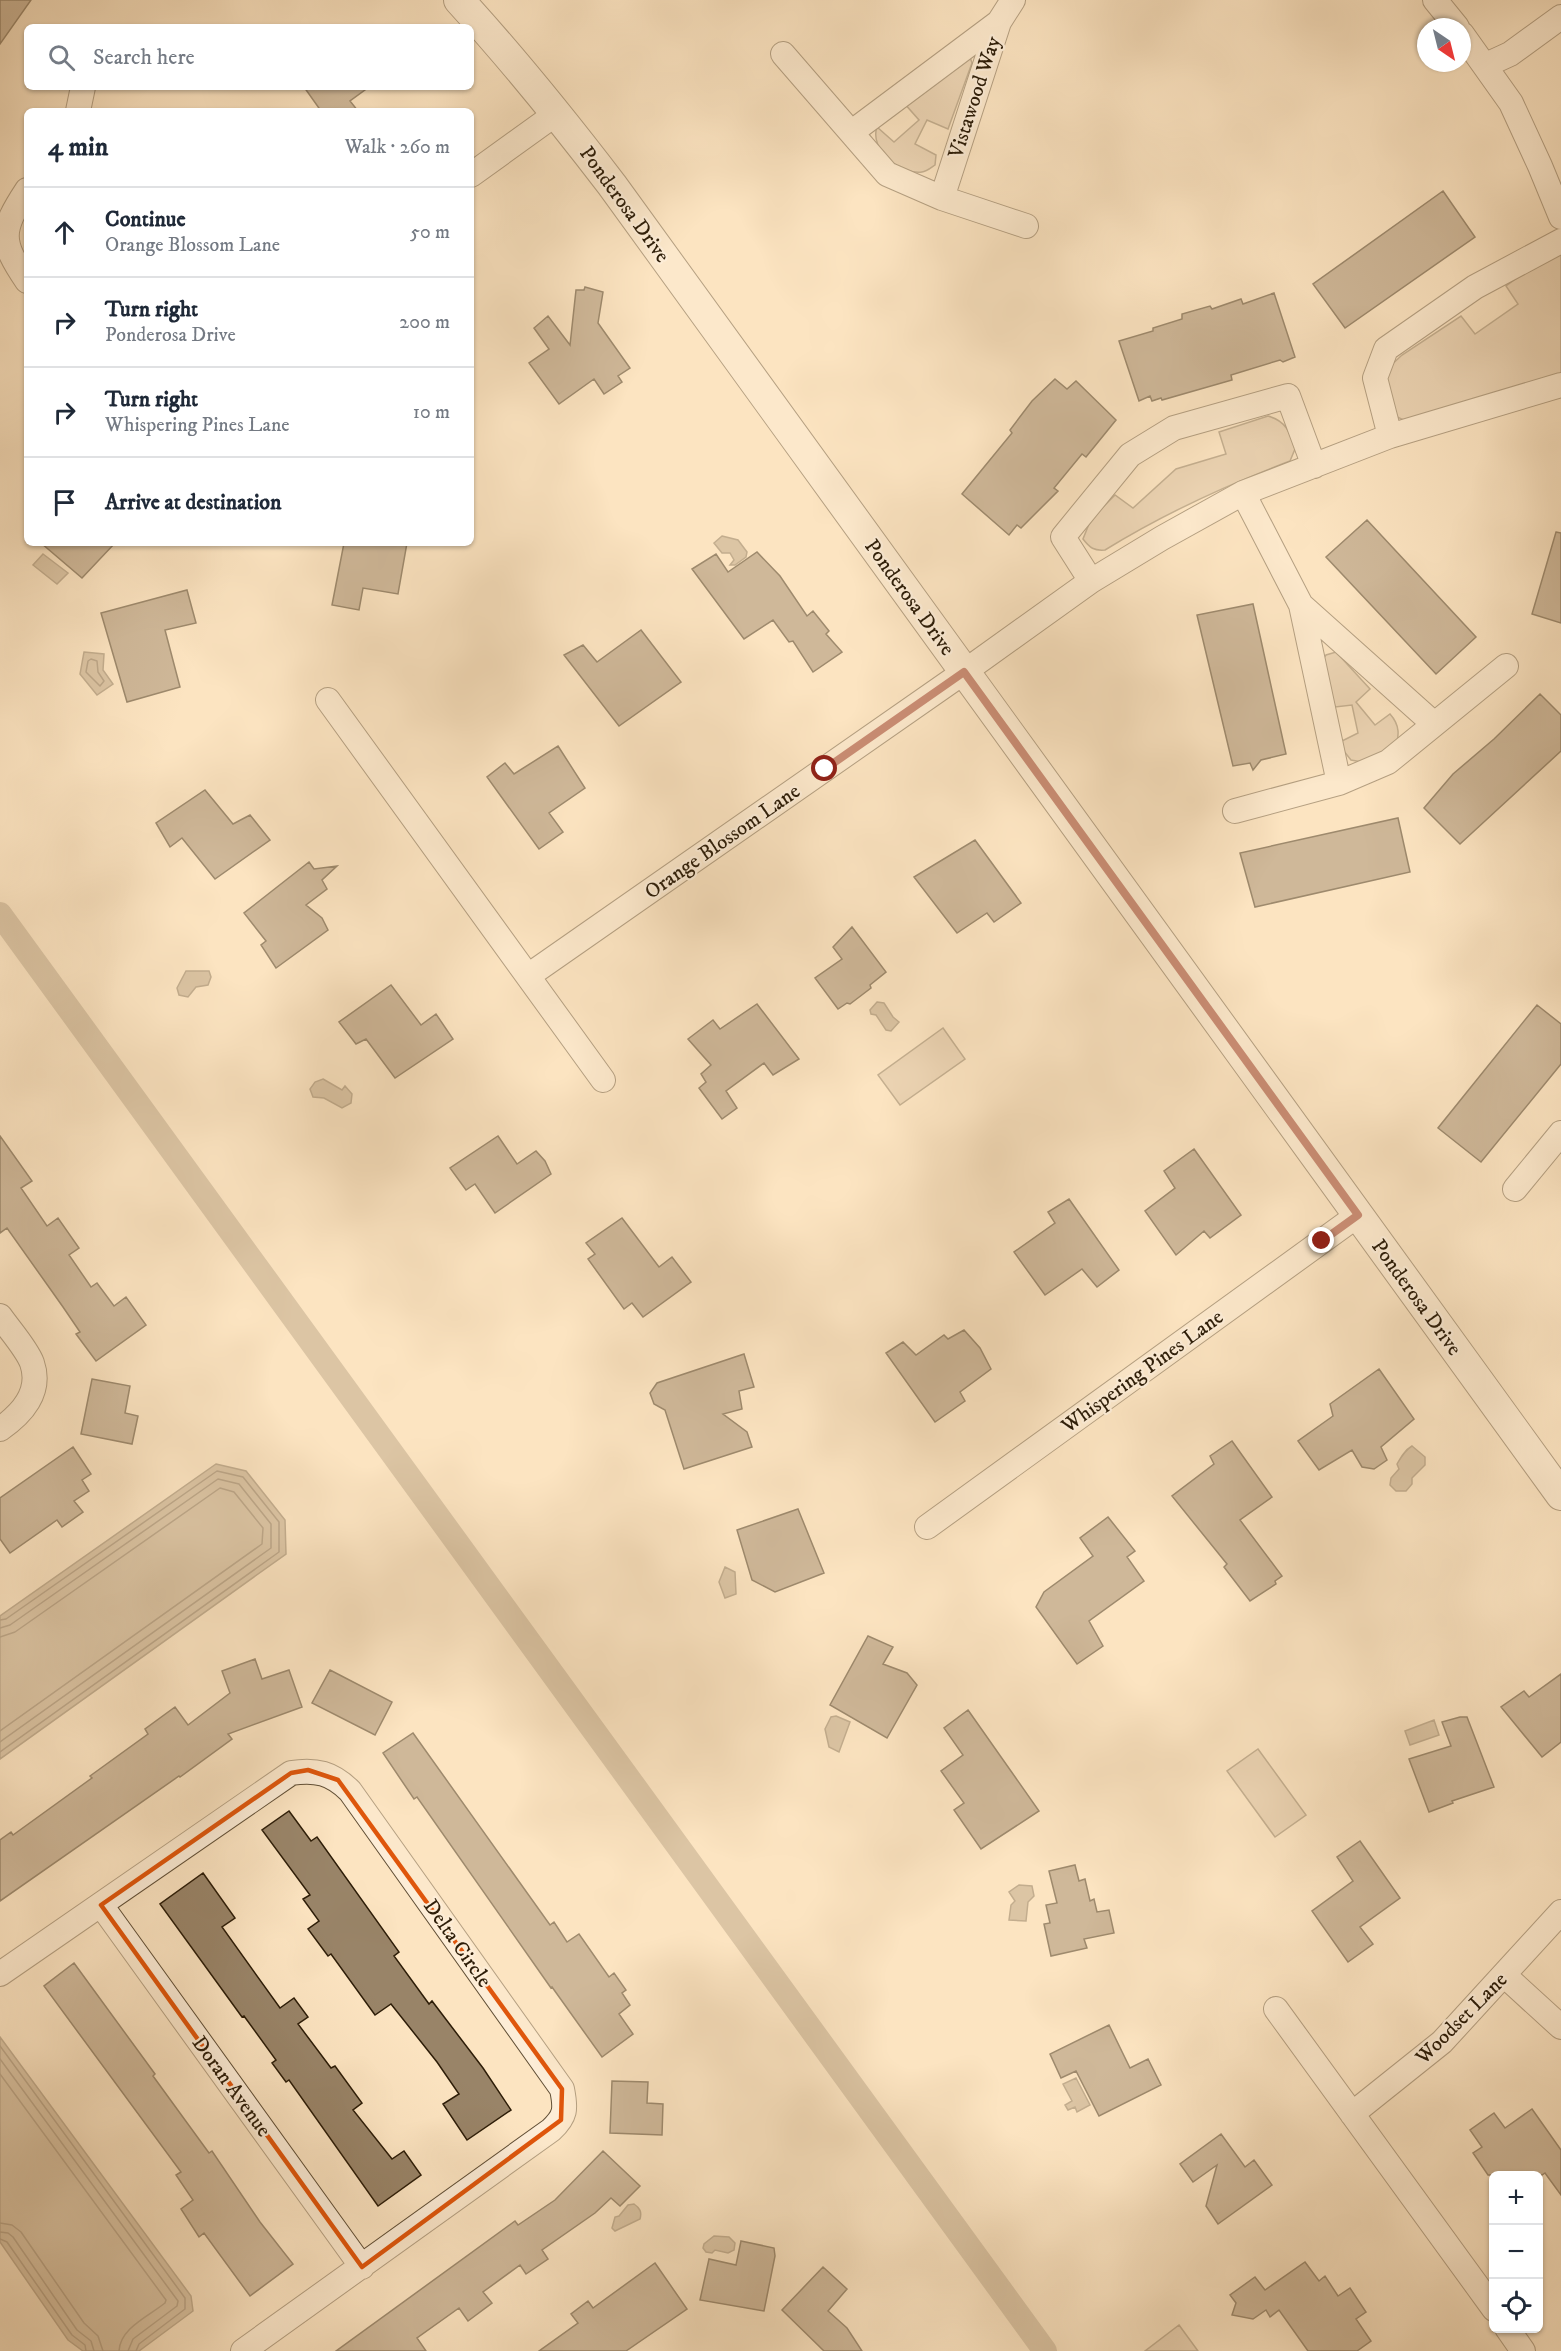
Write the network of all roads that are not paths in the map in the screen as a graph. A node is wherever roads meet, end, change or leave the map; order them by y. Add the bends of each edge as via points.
1 (459, 0) edge
2 (1013, 0) edge
3 (1435, 0) edge
4 (1449, 18) edge
5 (1560, 19) edge
6 (999, 22) junction
7 (1471, 46) edge
8 (783, 54) dead end
9 (1486, 65) junction
10 (82, 90) edge
11 (79, 108) edge
12 (557, 113) junction
13 (852, 132) junction
14 (474, 173) edge
15 (24, 194) edge
16 (942, 198) junction
17 (1561, 217) edge
18 (1026, 226) dead end
19 (1561, 241) edge
20 (24, 277) edge
21 (1561, 385) edge
22 (1390, 436) junction
23 (1314, 466) junction
24 (1243, 493) junction
25 (1091, 581) junction
26 (1301, 605) junction
27 (1506, 666) dead end
28 (964, 672) junction
29 (328, 700) dead end
30 (1434, 724) junction
31 (1339, 783) junction
32 (1235, 811) dead end
33 (528, 976) junction
34 (603, 1080) dead end
35 (1561, 1133) edge
36 (1515, 1190) dead end
37 (1358, 1215) junction
38 (0, 1316) edge
39 (0, 1429) edge
40 (1561, 1496) edge
41 (927, 1527) dead end
42 (101, 1905) junction
43 (1561, 1912) edge
44 (0, 1974) edge
45 (1504, 1975) junction
46 (1276, 2009) dead end
47 (1561, 2027) edge
48 (1352, 2114) junction
49 (362, 2267) junction
50 (1489, 2302) edge
51 (1510, 2333) edge
52 (243, 2351) edge
53 (1523, 2351) edge

1 - 12 street, Ponderosa Drive
2 - 6 street, Vistawood Way
3 - 4 street
5 - 9 street via 1510,54
6 - 13 street
6 - 16 street, Vistawood Way
7 - 9 street
8 - 13 street
9 - 17 street via 1511,103
10 - 11 street
12 - 14 street
12 - 28 street, Ponderosa Drive
13 - 16 street via 887,174
15 - 20 street via 7,224 6,235 9,256
16 - 18 street
19 - 22 street via 1475,287 1386,349 1375,378
21 - 22 street, Orange Blossom Lane
22 - 23 street, Orange Blossom Lane
23 - 24 street, Orange Blossom Lane
23 - 25 street via 1288,396 1174,428 1130,455 1063,537
24 - 25 street, Orange Blossom Lane
24 - 26 street
25 - 28 street, Orange Blossom Lane
26 - 30 street
26 - 31 street
27 - 30 street
28 - 33 street, Orange Blossom Lane
28 - 37 street, Ponderosa Drive
29 - 33 street
30 - 31 street via 1388,762
31 - 32 street
33 - 34 street
35 - 36 street
37 - 40 street, Ponderosa Drive
37 - 41 street, Whispering Pines Lane
38 - 39 street via 32,1362 34,1382 25,1409
42 - 44 street, Delta Circle
42 - 49 street, Doran Avenue
42 - 49 street, Delta Circle via 291,1773 323,1773 350,1791 562,2090 565,2106 561,2120 551,2130
43 - 45 street, Woodset Lane
45 - 47 street
45 - 48 street, Woodset Lane via 1442,2042
46 - 48 street
48 - 50 street
49 - 52 street, Delta Circle
51 - 53 street

